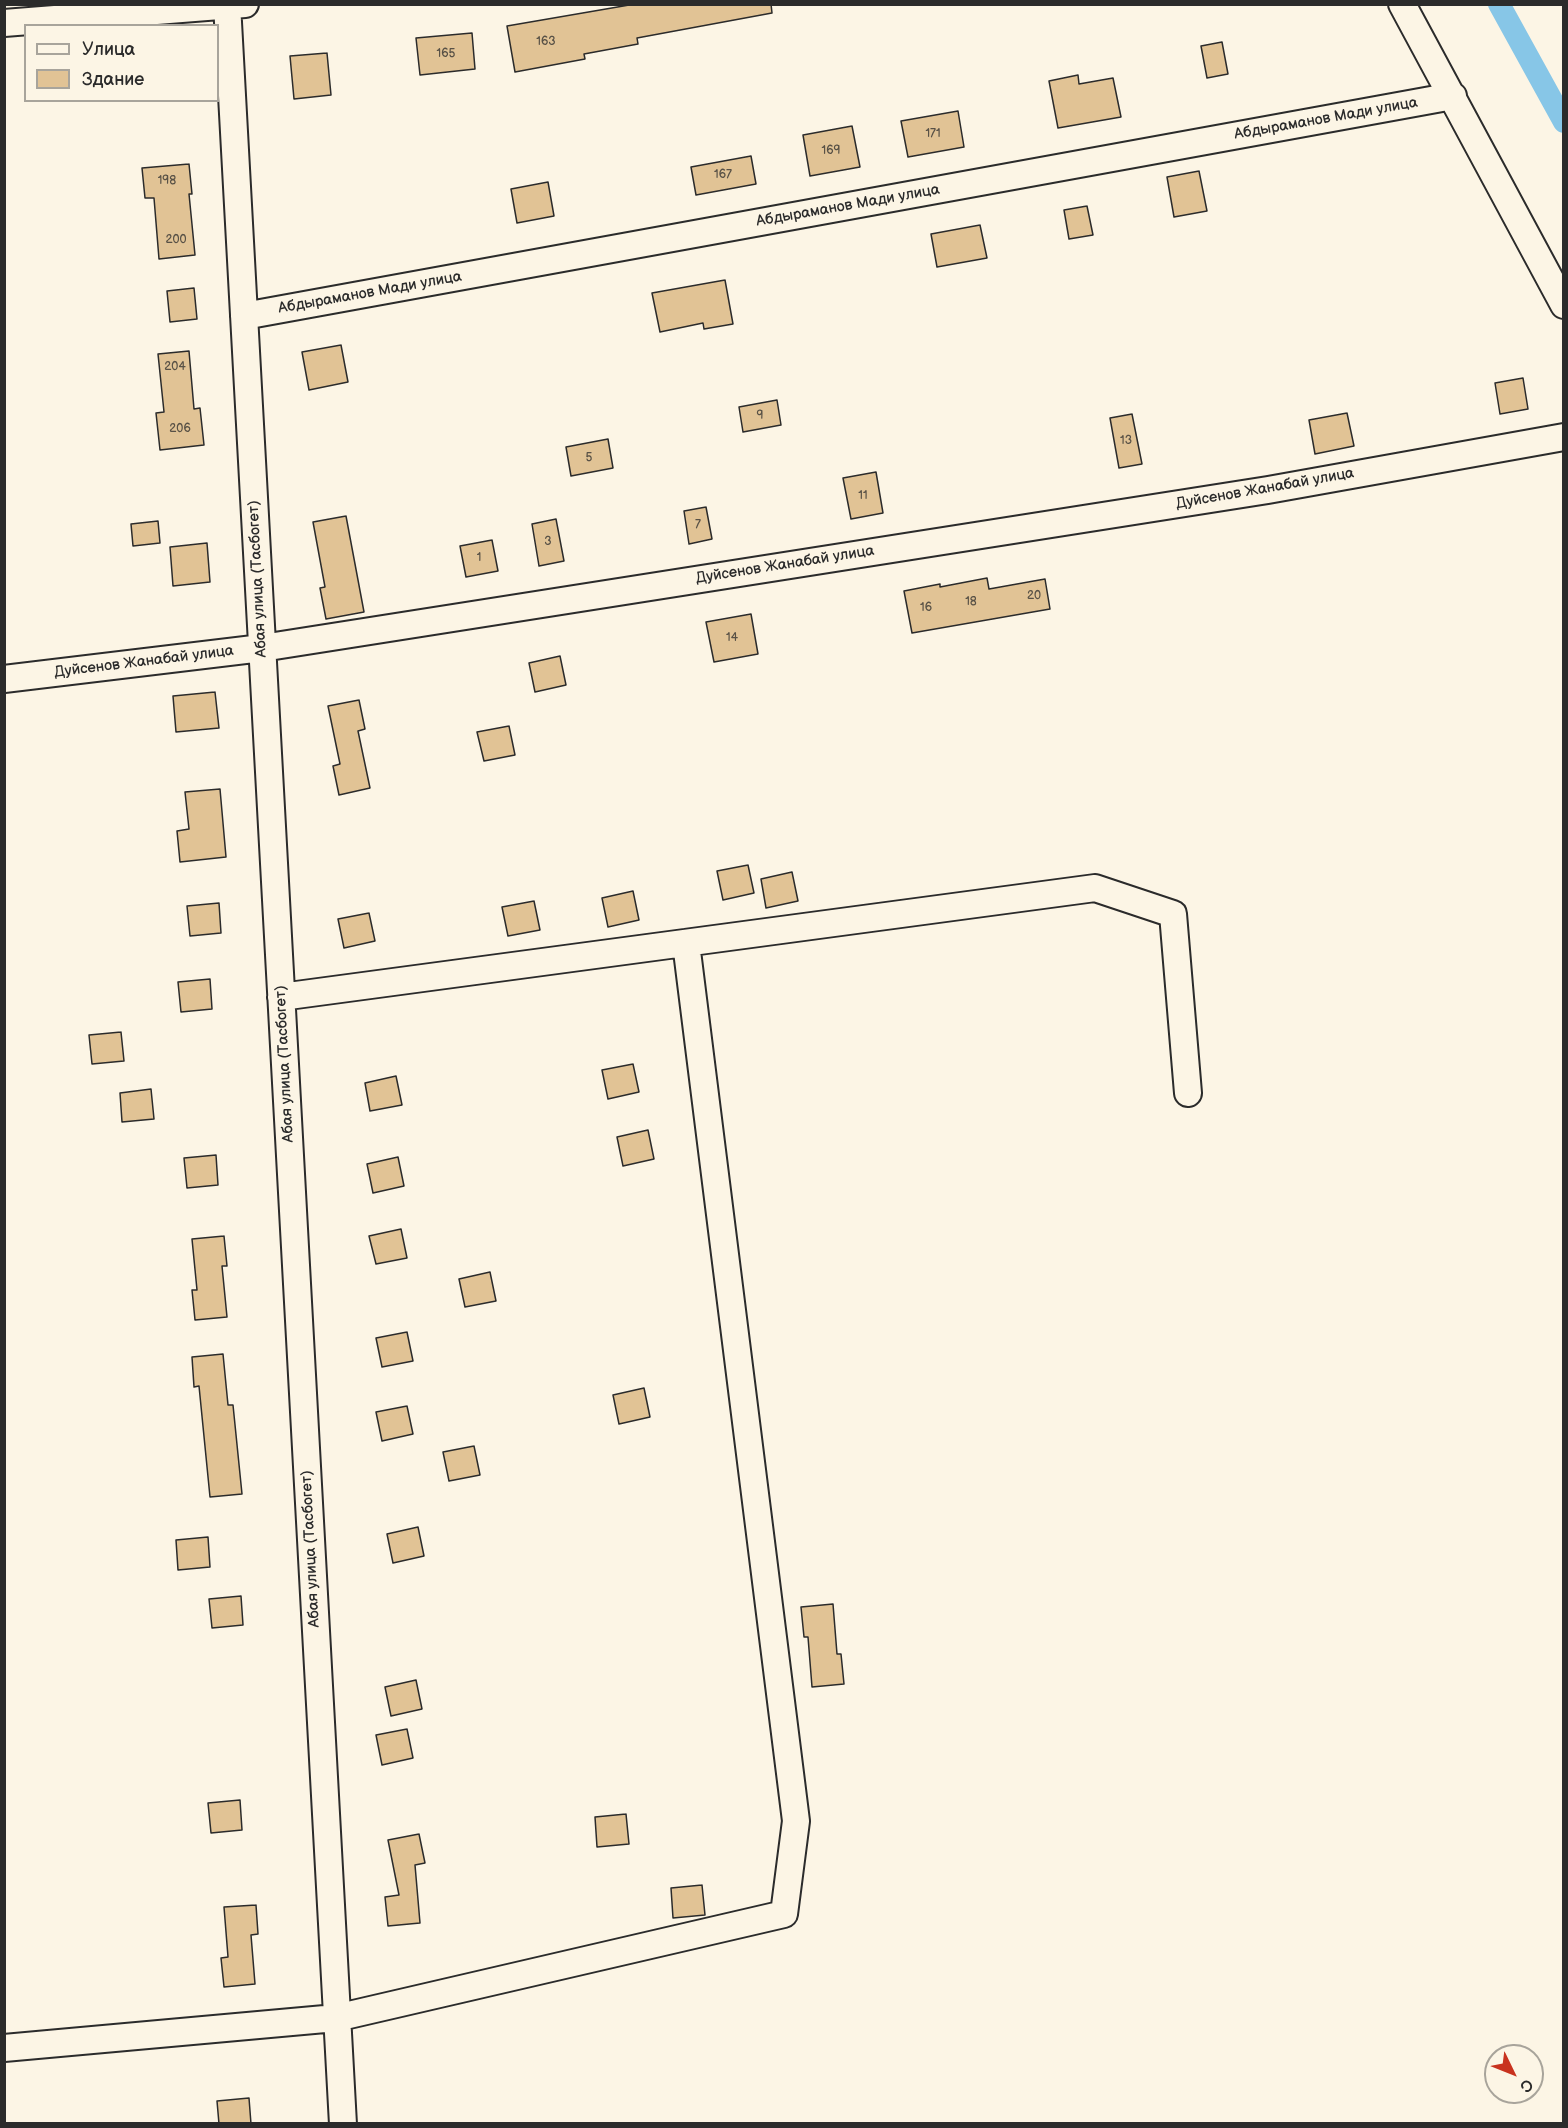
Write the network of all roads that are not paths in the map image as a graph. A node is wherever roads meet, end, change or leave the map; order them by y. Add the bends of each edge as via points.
1 (1402, 4) edge
2 (233, 5) edge
3 (4, 23) edge
4 (1453, 96) junction
5 (1563, 305) edge
6 (244, 316) junction
7 (1563, 437) edge
8 (262, 648) junction
9 (4, 679) edge
10 (686, 943) junction
11 (281, 997) junction
12 (1188, 1094) dead end
13 (336, 2018) junction
14 (4, 2048) edge
15 (343, 2124) edge

1 - 4 street
2 - 3 street
2 - 6 street, Абая улица (Тасбогет)
4 - 5 street
4 - 6 street, Абдыраманов Мади улица
6 - 8 street, Абая улица (Тасбогет)
7 - 8 street, Дуйсенов Жанабай улица via 1256,492
8 - 9 street, Дуйсенов Жанабай улица
8 - 11 street, Абая улица (Тасбогет)
10 - 11 street
10 - 12 street via 1095,888 1173,914
10 - 13 street via 796,1821 784,1914
11 - 13 street, Абая улица (Тасбогет)
13 - 14 street
13 - 15 street, Абая улица (Тасбогет)

